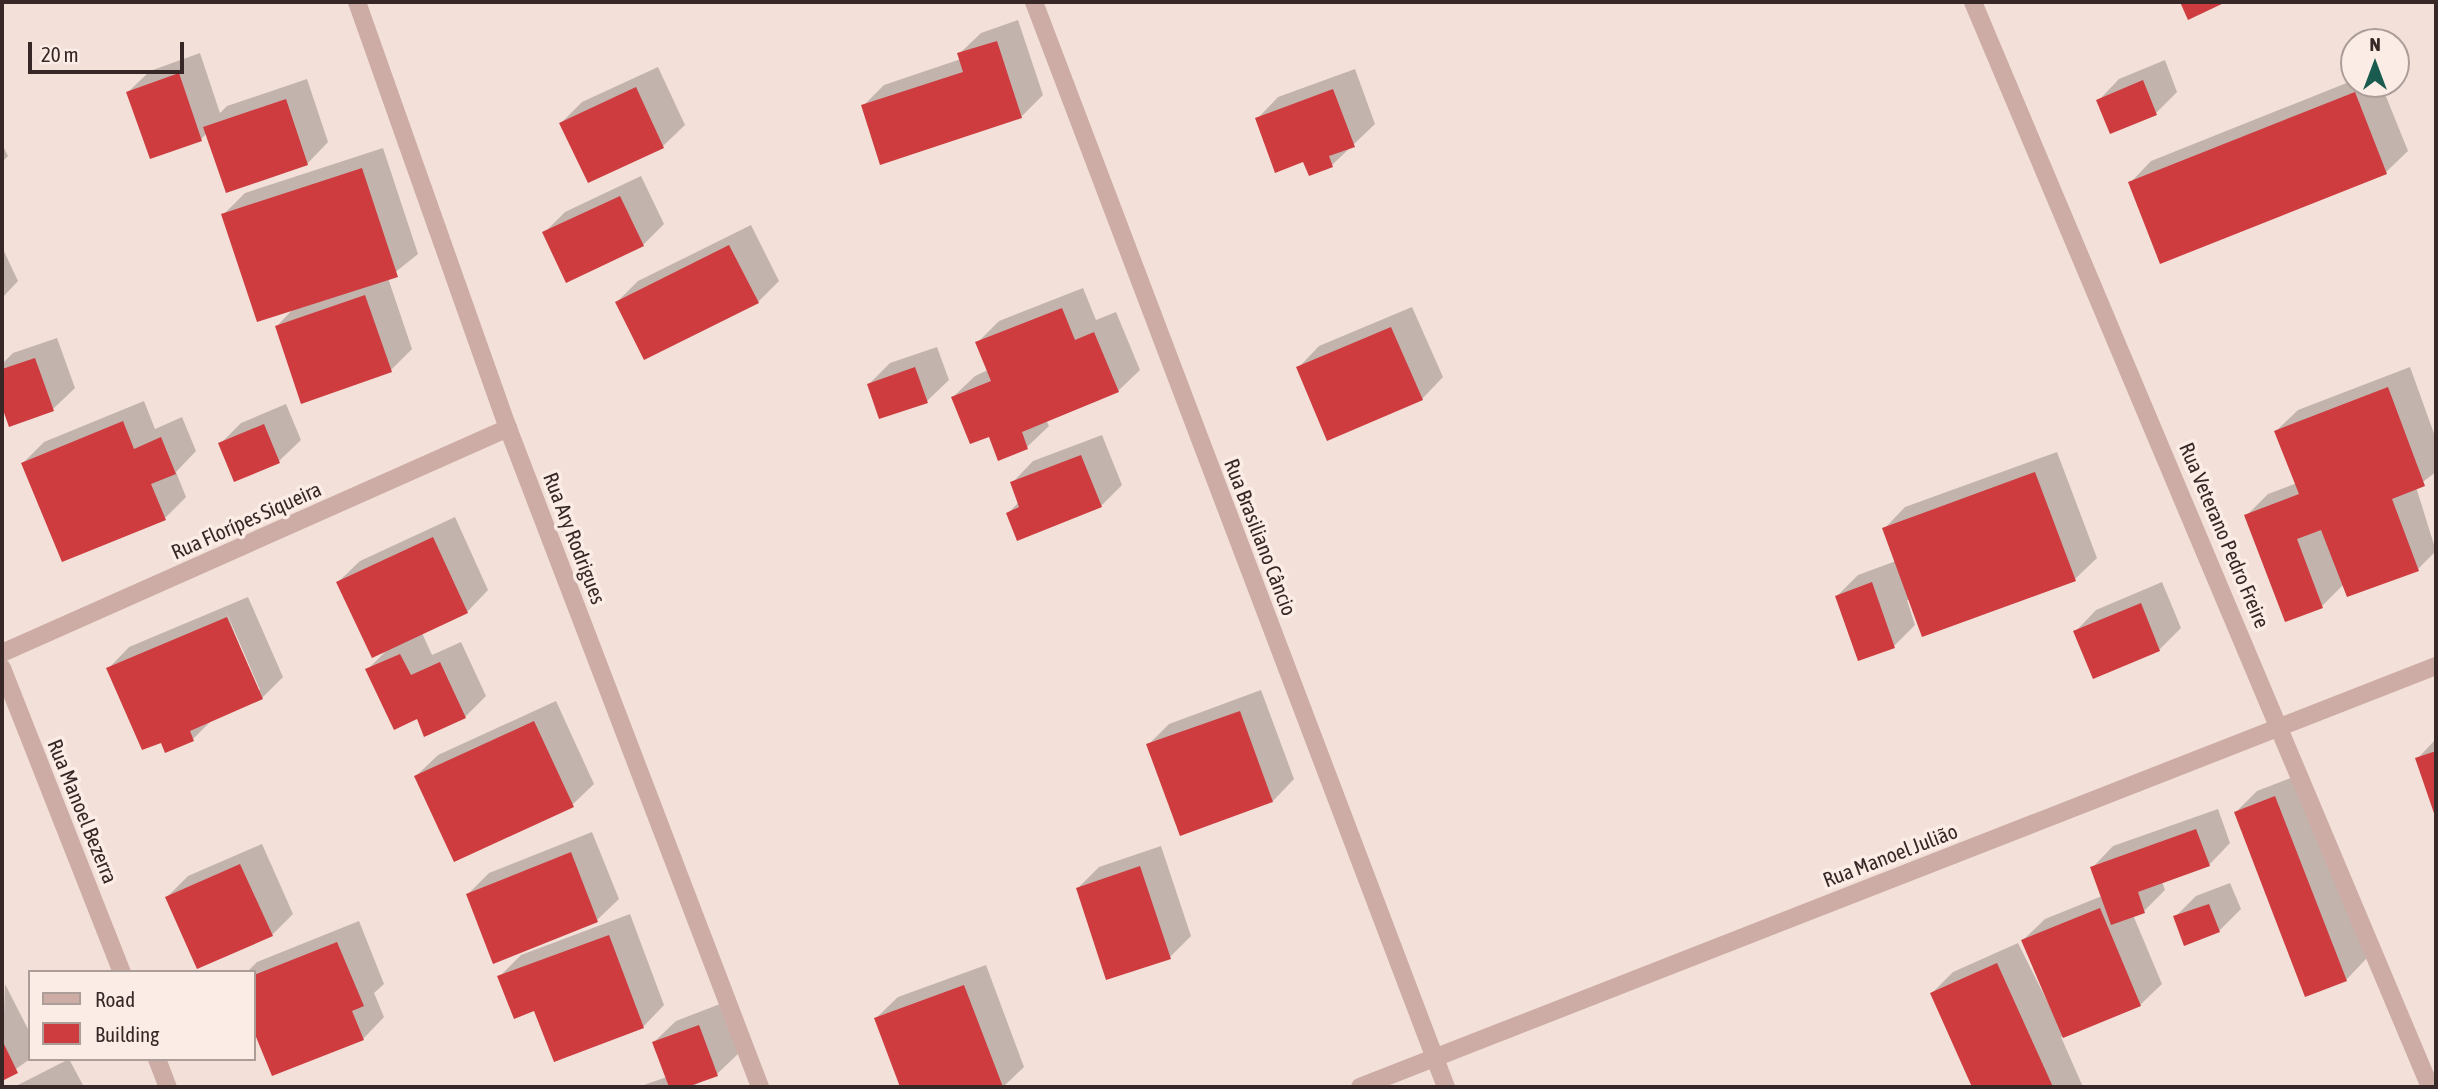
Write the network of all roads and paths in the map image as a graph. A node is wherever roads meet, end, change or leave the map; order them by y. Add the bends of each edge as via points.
1 (357, 2) edge
2 (1034, 2) edge
3 (1973, 2) edge
4 (508, 428) junction
5 (2, 653) edge
6 (2436, 666) edge
7 (2, 667) edge
8 (2282, 726) junction
9 (121, 970) edge
10 (1434, 1058) junction
11 (158, 1061) edge
12 (168, 1087) edge
13 (760, 1087) edge
14 (1360, 1087) edge
15 (1446, 1087) edge
16 (2430, 1087) edge

1 - 4 street, Rua Ary Rodrigues
2 - 10 street, Rua Brasiliano Câncio
3 - 8 street, Rua Veterano Pedro Freire
4 - 5 street, Rua Florípes Siqueira
4 - 13 street, Rua Ary Rodrigues
6 - 8 street, Rua Manoel Julião
7 - 9 street, Rua Manoel Bezerra
8 - 10 street, Rua Manoel Julião
8 - 16 street, Rua Veterano Pedro Freire
10 - 14 street, Rua Manoel Julião
10 - 15 street, Rua Brasiliano Câncio
11 - 12 street

